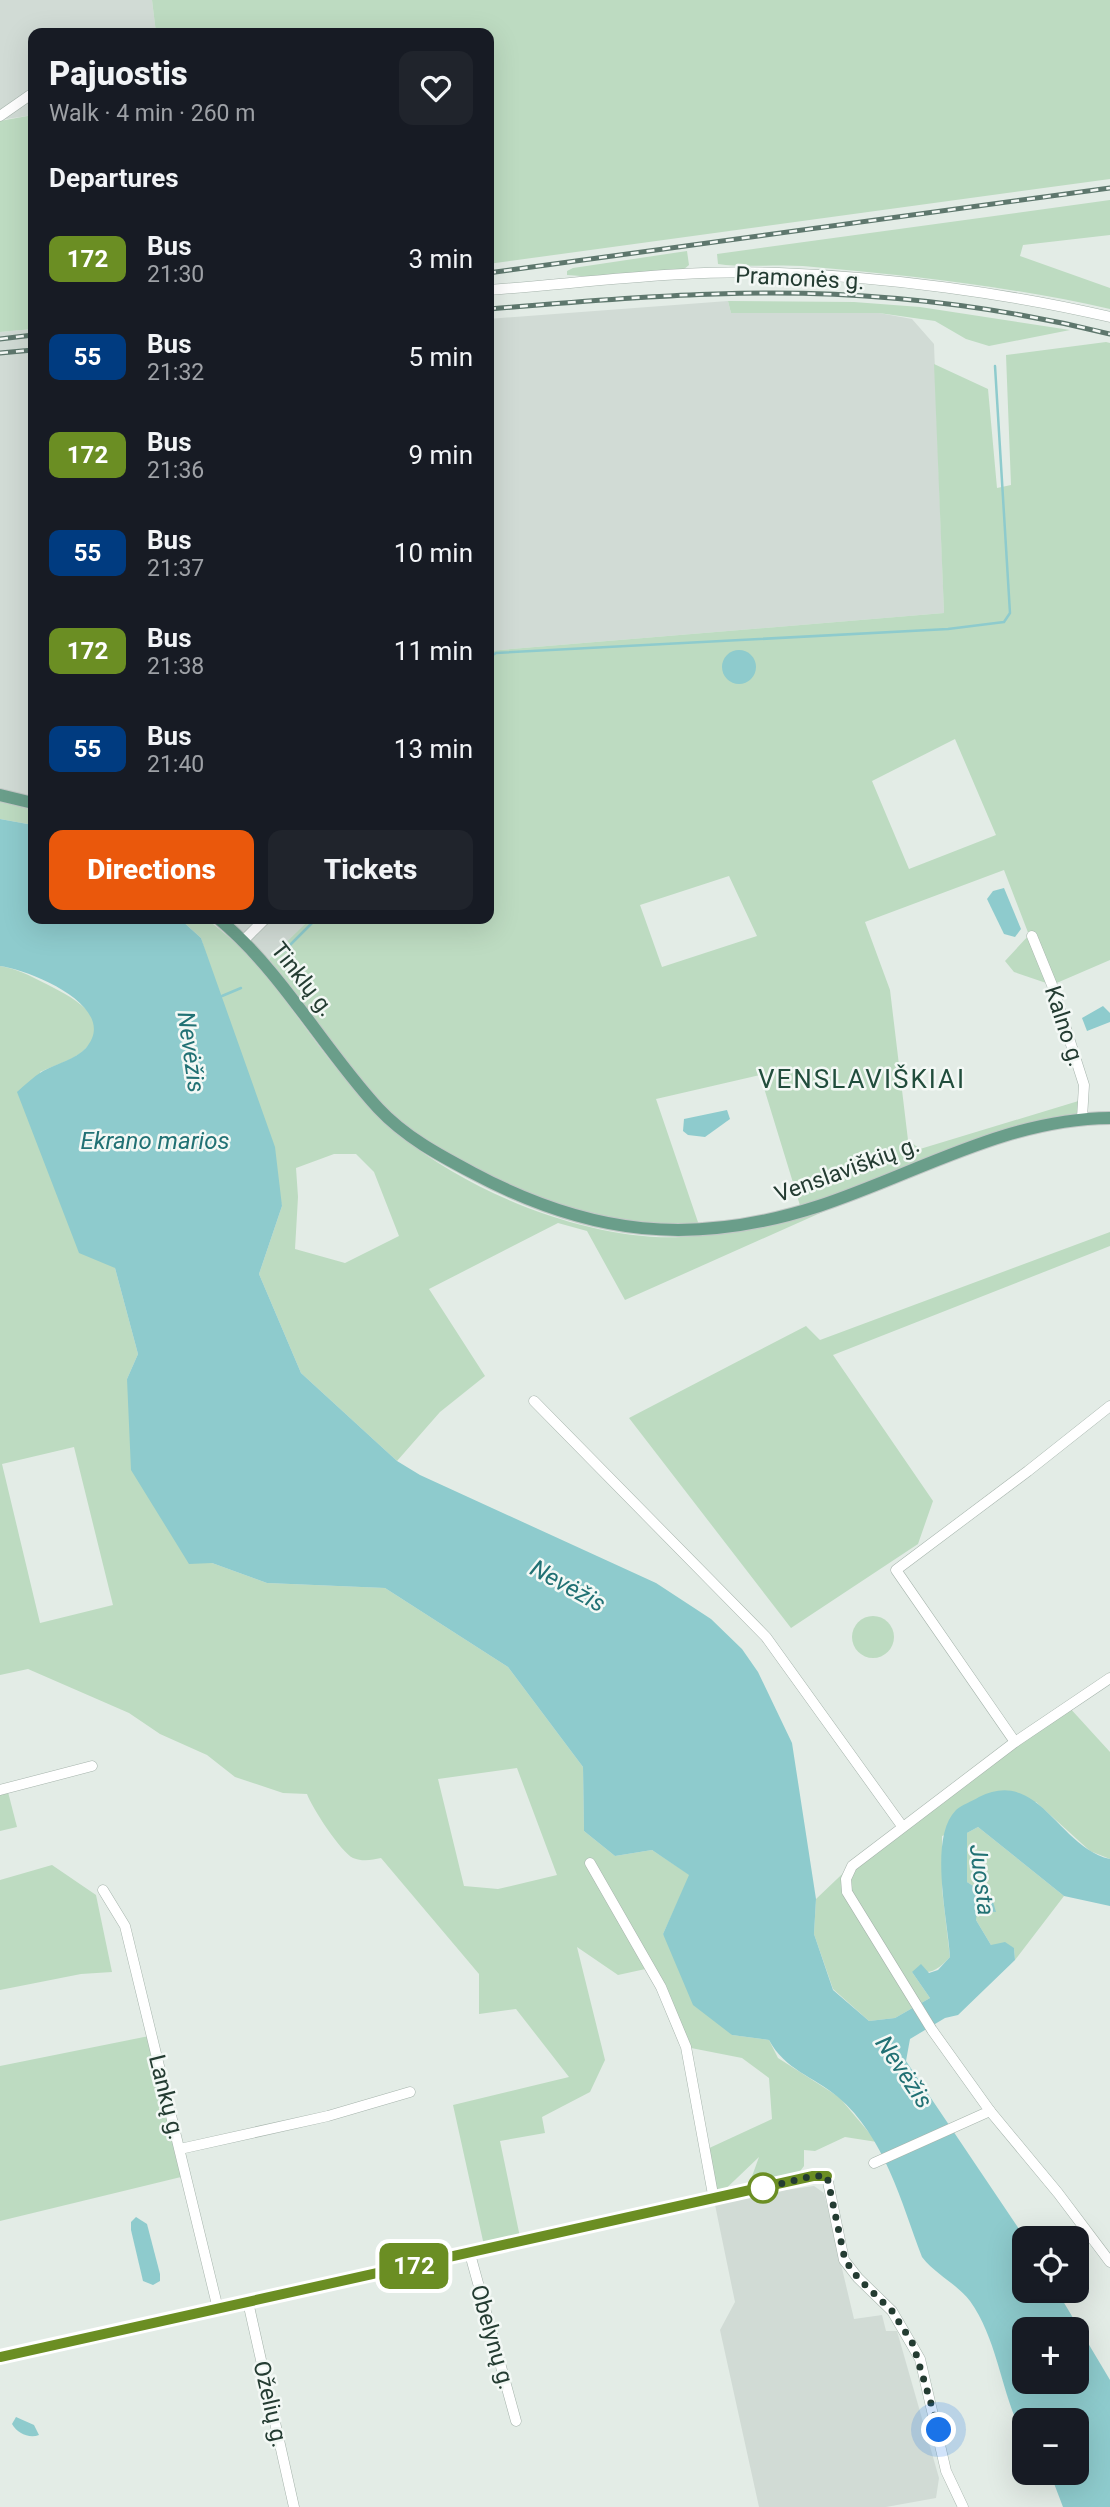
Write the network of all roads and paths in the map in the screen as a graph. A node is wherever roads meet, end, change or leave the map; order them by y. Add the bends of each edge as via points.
1 (28, 96) edge
2 (0, 116) edge
3 (494, 290) edge
4 (1110, 317) edge
5 (0, 795) edge
6 (28, 802) edge
7 (225, 924) edge
8 (260, 924) edge
9 (1032, 936) dead end
10 (244, 940) junction
11 (348, 1071) joint
12 (1082, 1118) junction
13 (1110, 1118) edge
14 (534, 1401) dead end
15 (1110, 1406) edge
16 (1110, 1678) edge
17 (1015, 1742) junction
18 (92, 1766) dead end
19 (0, 1790) edge
20 (902, 1826) junction
21 (590, 1863) dead end
22 (103, 1890) dead end
23 (410, 2092) dead end
24 (990, 2111) junction
25 (180, 2149) junction
26 (874, 2163) dead end
27 (827, 2176) joint
28 (714, 2200) junction
29 (470, 2254) junction
30 (1110, 2262) edge
31 (248, 2302) junction
32 (218, 2309) junction
33 (0, 2357) edge
34 (516, 2421) dead end
35 (294, 2507) edge
36 (963, 2507) edge

1 - 2 street
3 - 4 street, Pramonės g. via 779,273 1040,302
5 - 6 main road
7 - 10 main road, Tinklų g.
8 - 10 street
9 - 12 street, Kalno g. via 1084,1085
10 - 11 main road, Tinklų g.
11 - 12 main road, Venslaviškių g. via 379,1108 429,1150 533,1202 582,1219 652,1232 719,1229 783,1217 999,1137
12 - 13 main road, Venslaviškių g.
14 - 20 street via 766,1637
15 - 17 street via 896,1570
16 - 17 street
17 - 20 street
18 - 19 street
20 - 24 street via 858,1859 846,1879 848,1892 932,2030
21 - 28 street via 661,1987 686,2047
22 - 25 street, Lankų g. via 125,1926
23 - 25 street via 328,2116
24 - 26 street
24 - 30 street
25 - 32 street, Lankų g.
27 - 28 main road
27 - 36 street via 845,2260 892,2311 920,2359 946,2471
28 - 29 main road
29 - 31 main road
29 - 34 street, Obelynų g.
31 - 32 main road
31 - 35 street, Oželių g.
32 - 33 main road

